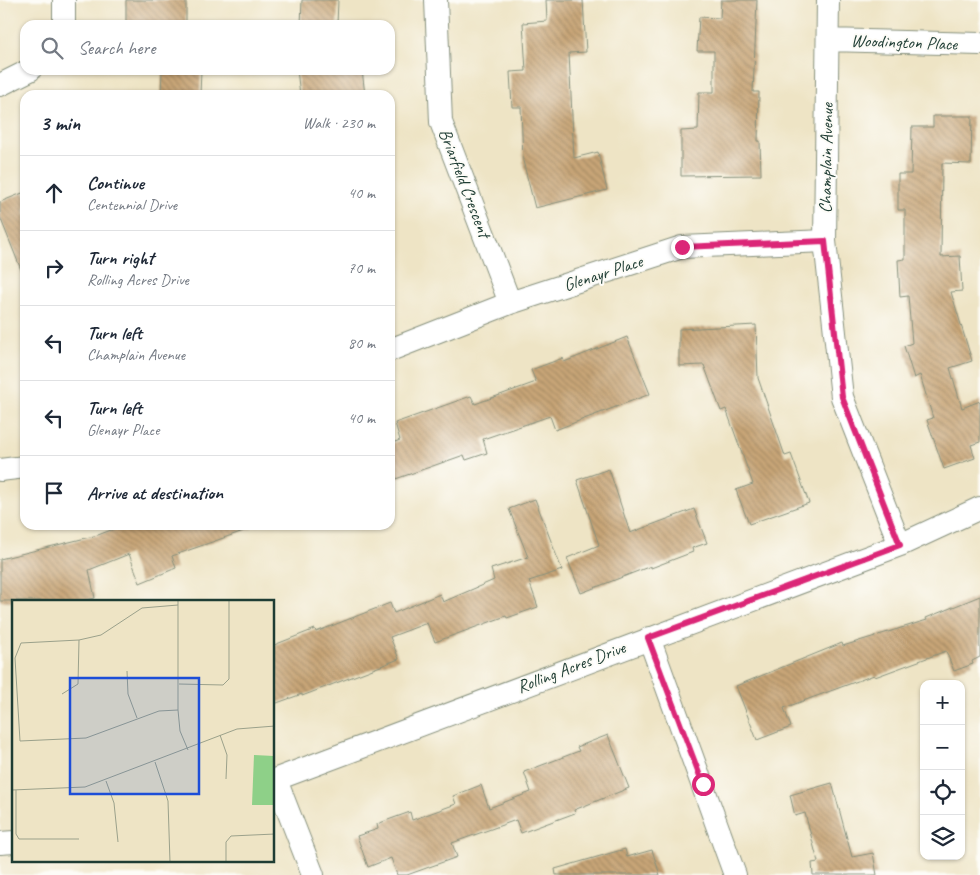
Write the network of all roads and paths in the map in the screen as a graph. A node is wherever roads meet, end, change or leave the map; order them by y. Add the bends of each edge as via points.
1 (64, 0) edge
2 (436, 0) edge
3 (828, 0) edge
4 (64, 20) edge
5 (828, 40) junction
6 (980, 44) edge
7 (20, 75) edge
8 (0, 85) edge
9 (825, 241) junction
10 (510, 303) junction
11 (395, 348) edge
12 (20, 468) edge
13 (0, 470) edge
14 (980, 508) edge
15 (900, 545) junction
16 (648, 638) junction
17 (275, 780) edge
18 (313, 875) edge
19 (735, 875) edge

1 - 4 street
2 - 10 street, Briarfield Crescent via 441,122
3 - 5 street, Champlain Avenue
5 - 6 street, Woodington Place
5 - 9 street, Champlain Avenue
7 - 8 street
9 - 10 street, Glenayr Place via 682,247
9 - 15 street, Champlain Avenue via 842,397
10 - 11 street, Glenayr Place
12 - 13 street
14 - 15 street, Rolling Acres Drive
15 - 16 street, Rolling Acres Drive
16 - 17 street, Rolling Acres Drive
16 - 19 street
17 - 18 street

